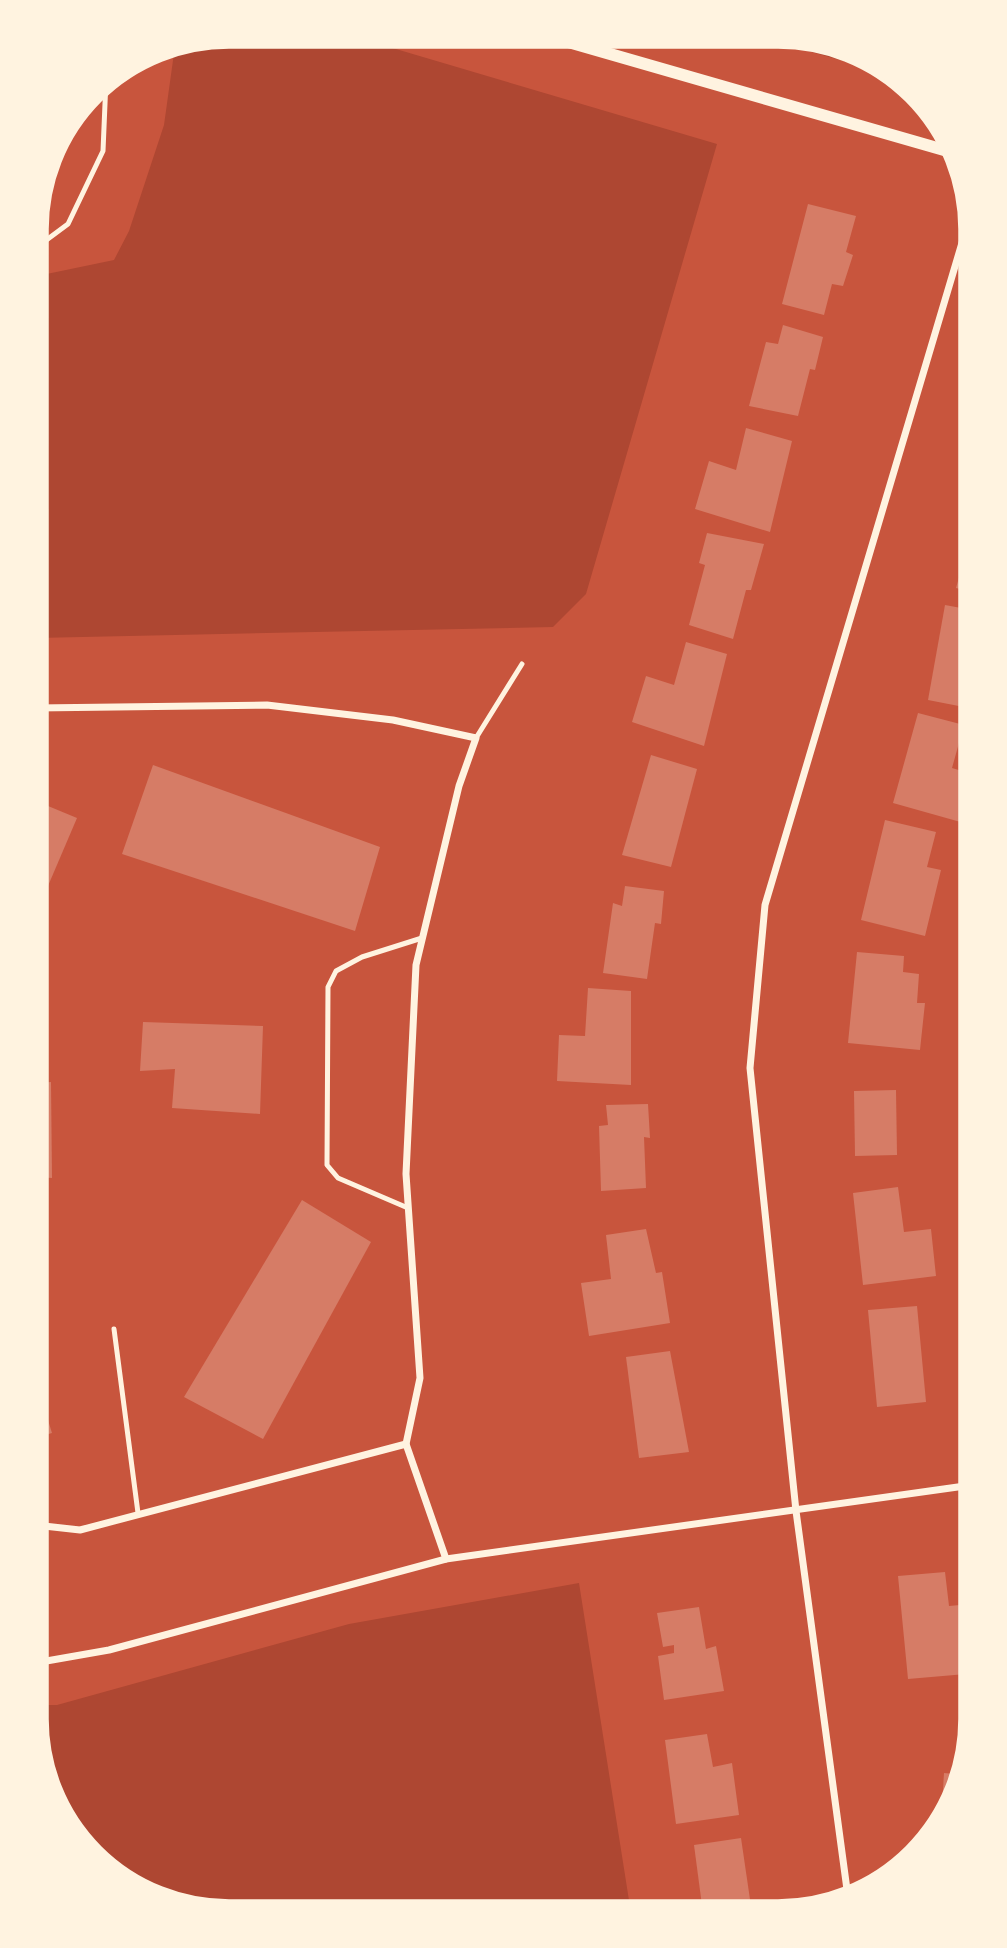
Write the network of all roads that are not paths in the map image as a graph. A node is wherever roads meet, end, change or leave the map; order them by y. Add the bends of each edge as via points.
1 (587, 47) edge
2 (105, 97) edge
3 (941, 149) edge
4 (47, 240) edge
5 (960, 250) edge
6 (522, 664) dead end
7 (47, 708) edge
8 (476, 738) junction
9 (424, 937) junction
10 (408, 1208) junction
11 (114, 1329) dead end
12 (406, 1444) junction
13 (959, 1487) edge
14 (796, 1511) junction
15 (138, 1513) junction
16 (47, 1526) edge
17 (446, 1559) junction
18 (47, 1661) edge
19 (847, 1887) edge

1 - 3 street
2 - 4 lane via 103,151 68,224
5 - 14 street via 765,905 750,1068
6 - 8 lane
7 - 8 street via 267,705 393,720
8 - 9 street via 459,786
9 - 10 street via 416,965
9 - 10 lane via 362,957 336,971 328,987 327,1165 338,1178
10 - 12 street via 419,1378
11 - 15 lane
12 - 15 street
12 - 17 street
13 - 14 street
14 - 17 street
14 - 19 street
15 - 16 street via 80,1530
17 - 18 street via 109,1650

